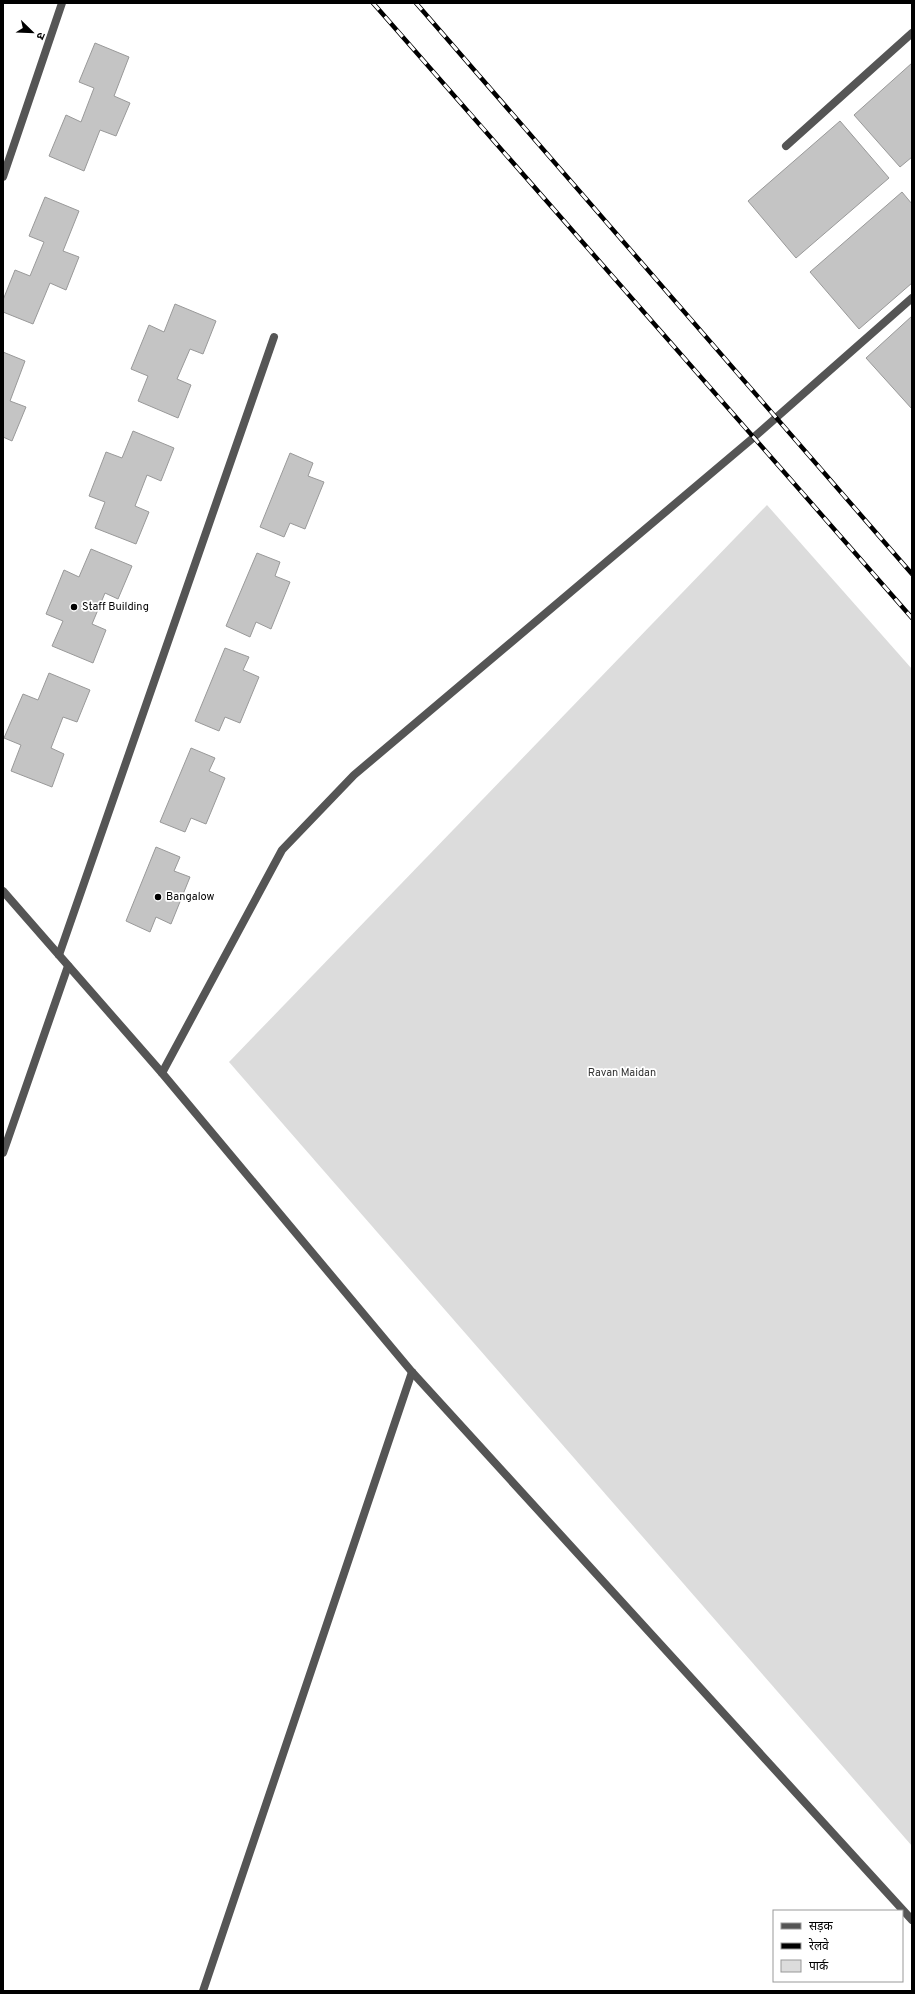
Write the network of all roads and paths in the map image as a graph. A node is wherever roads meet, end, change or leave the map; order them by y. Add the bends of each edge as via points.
1 (62, 3) edge
2 (912, 33) edge
3 (786, 146) dead end
4 (3, 177) edge
5 (912, 298) edge
6 (274, 337) dead end
7 (3, 891) edge
8 (59, 955) junction
9 (68, 966) junction
10 (162, 1073) junction
11 (3, 1153) edge
12 (412, 1372) junction
13 (903, 1910) edge
14 (903, 1910) edge
15 (912, 1920) edge
16 (203, 1991) edge

1 - 4 street
2 - 3 street
5 - 10 street via 753,438 354,775 282,850
6 - 8 street
7 - 8 street
8 - 9 street
9 - 10 street
9 - 11 street
10 - 12 street
12 - 14 street
12 - 16 street
13 - 15 street

